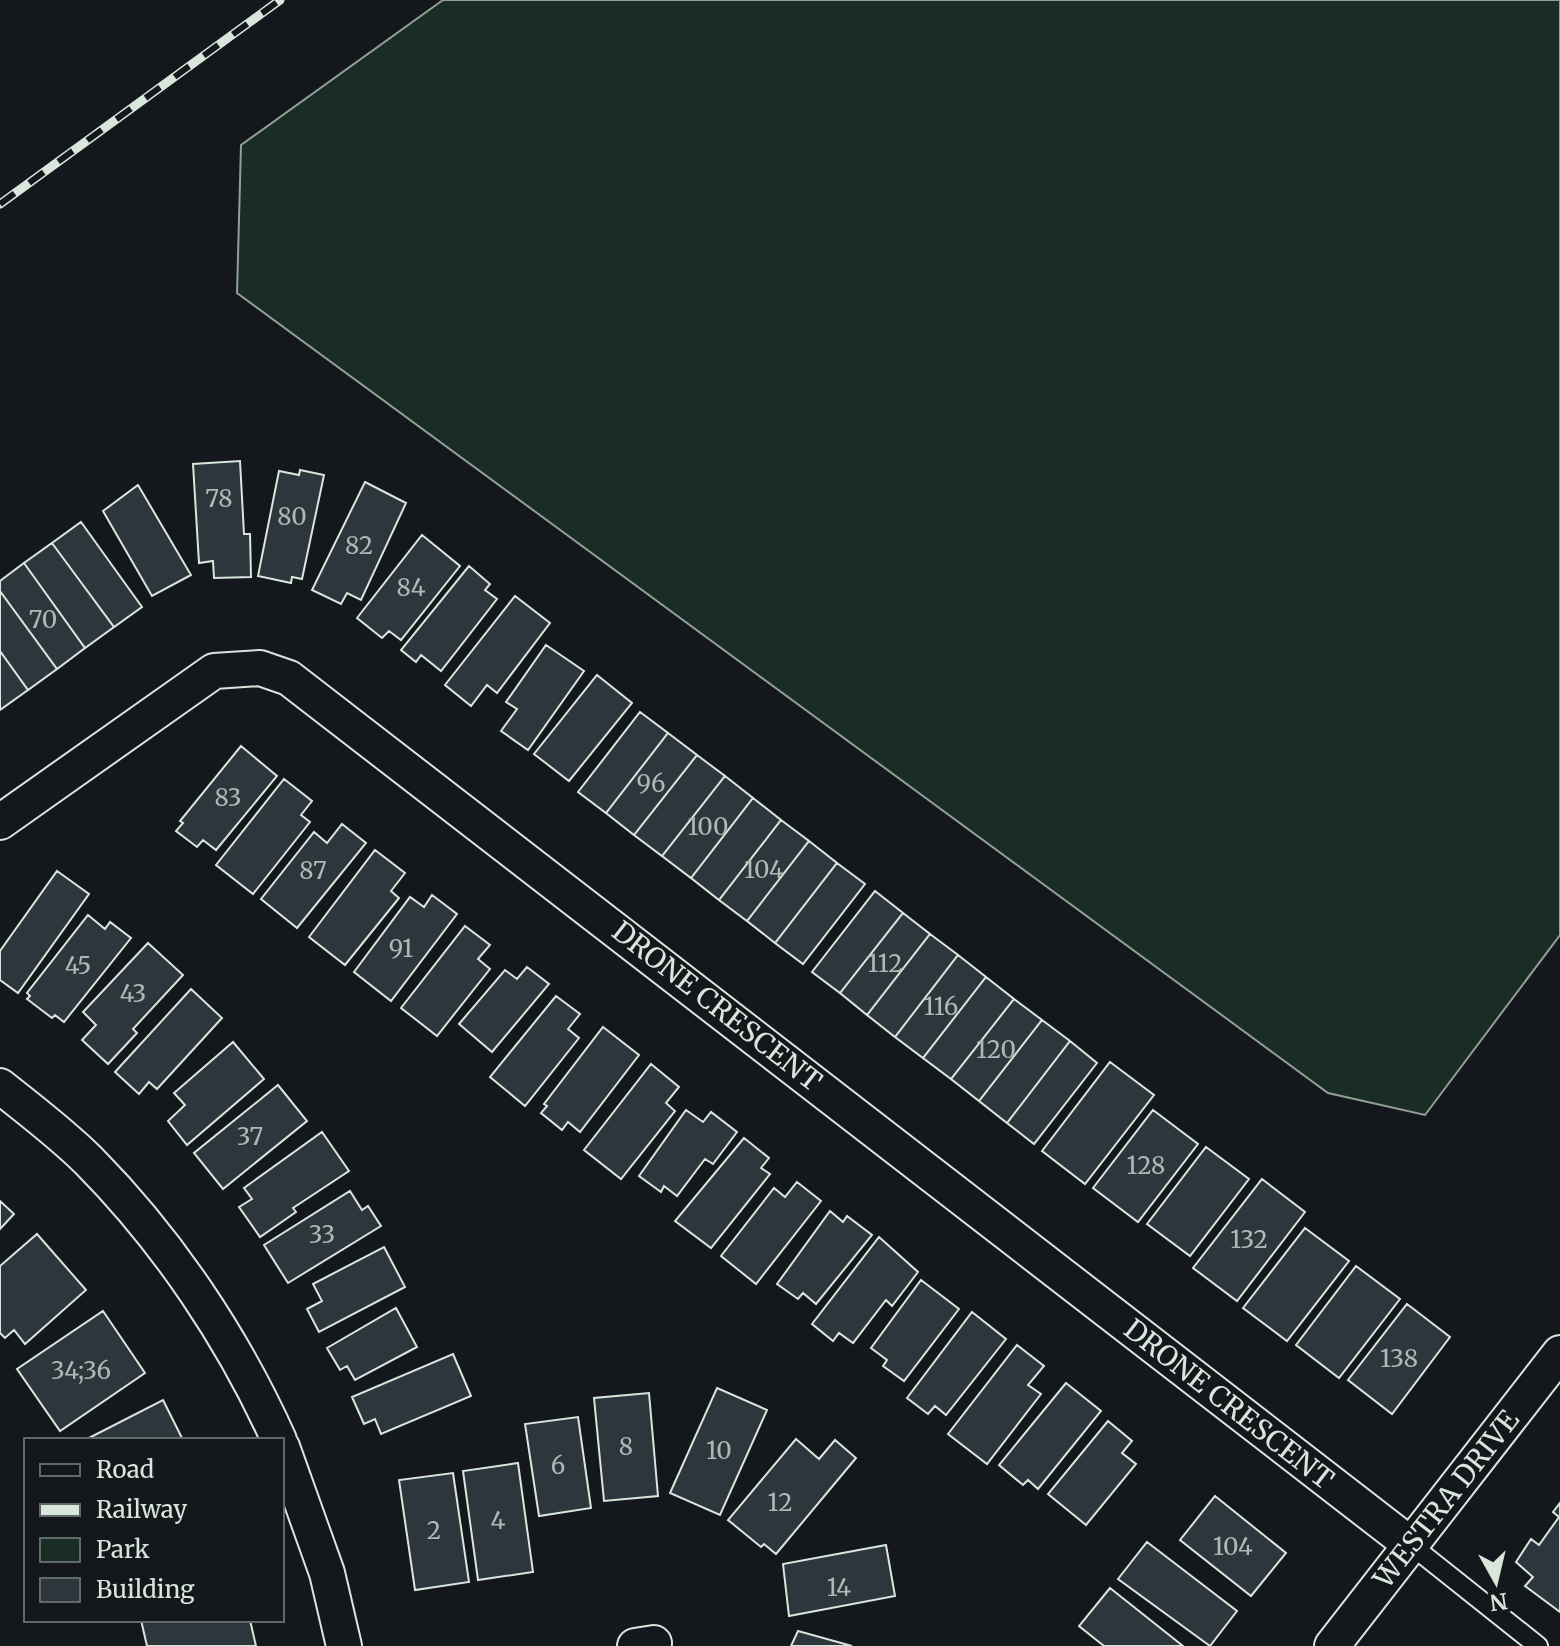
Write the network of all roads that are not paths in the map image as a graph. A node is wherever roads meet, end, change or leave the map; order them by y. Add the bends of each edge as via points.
1 (0, 822) edge
2 (0, 1086) edge
3 (1560, 1353) edge
4 (278, 1438) edge
5 (284, 1453) edge
6 (1411, 1545) junction
7 (344, 1646) edge
8 (1332, 1646) edge
9 (1538, 1646) edge

1 - 6 street, DRONE CRESCENT via 214,671 260,668 289,678
2 - 4 street via 90,1162 163,1247 227,1340
3 - 6 street, WESTRA DRIVE
5 - 7 street via 327,1573
6 - 8 street, WESTRA DRIVE
6 - 9 lane

